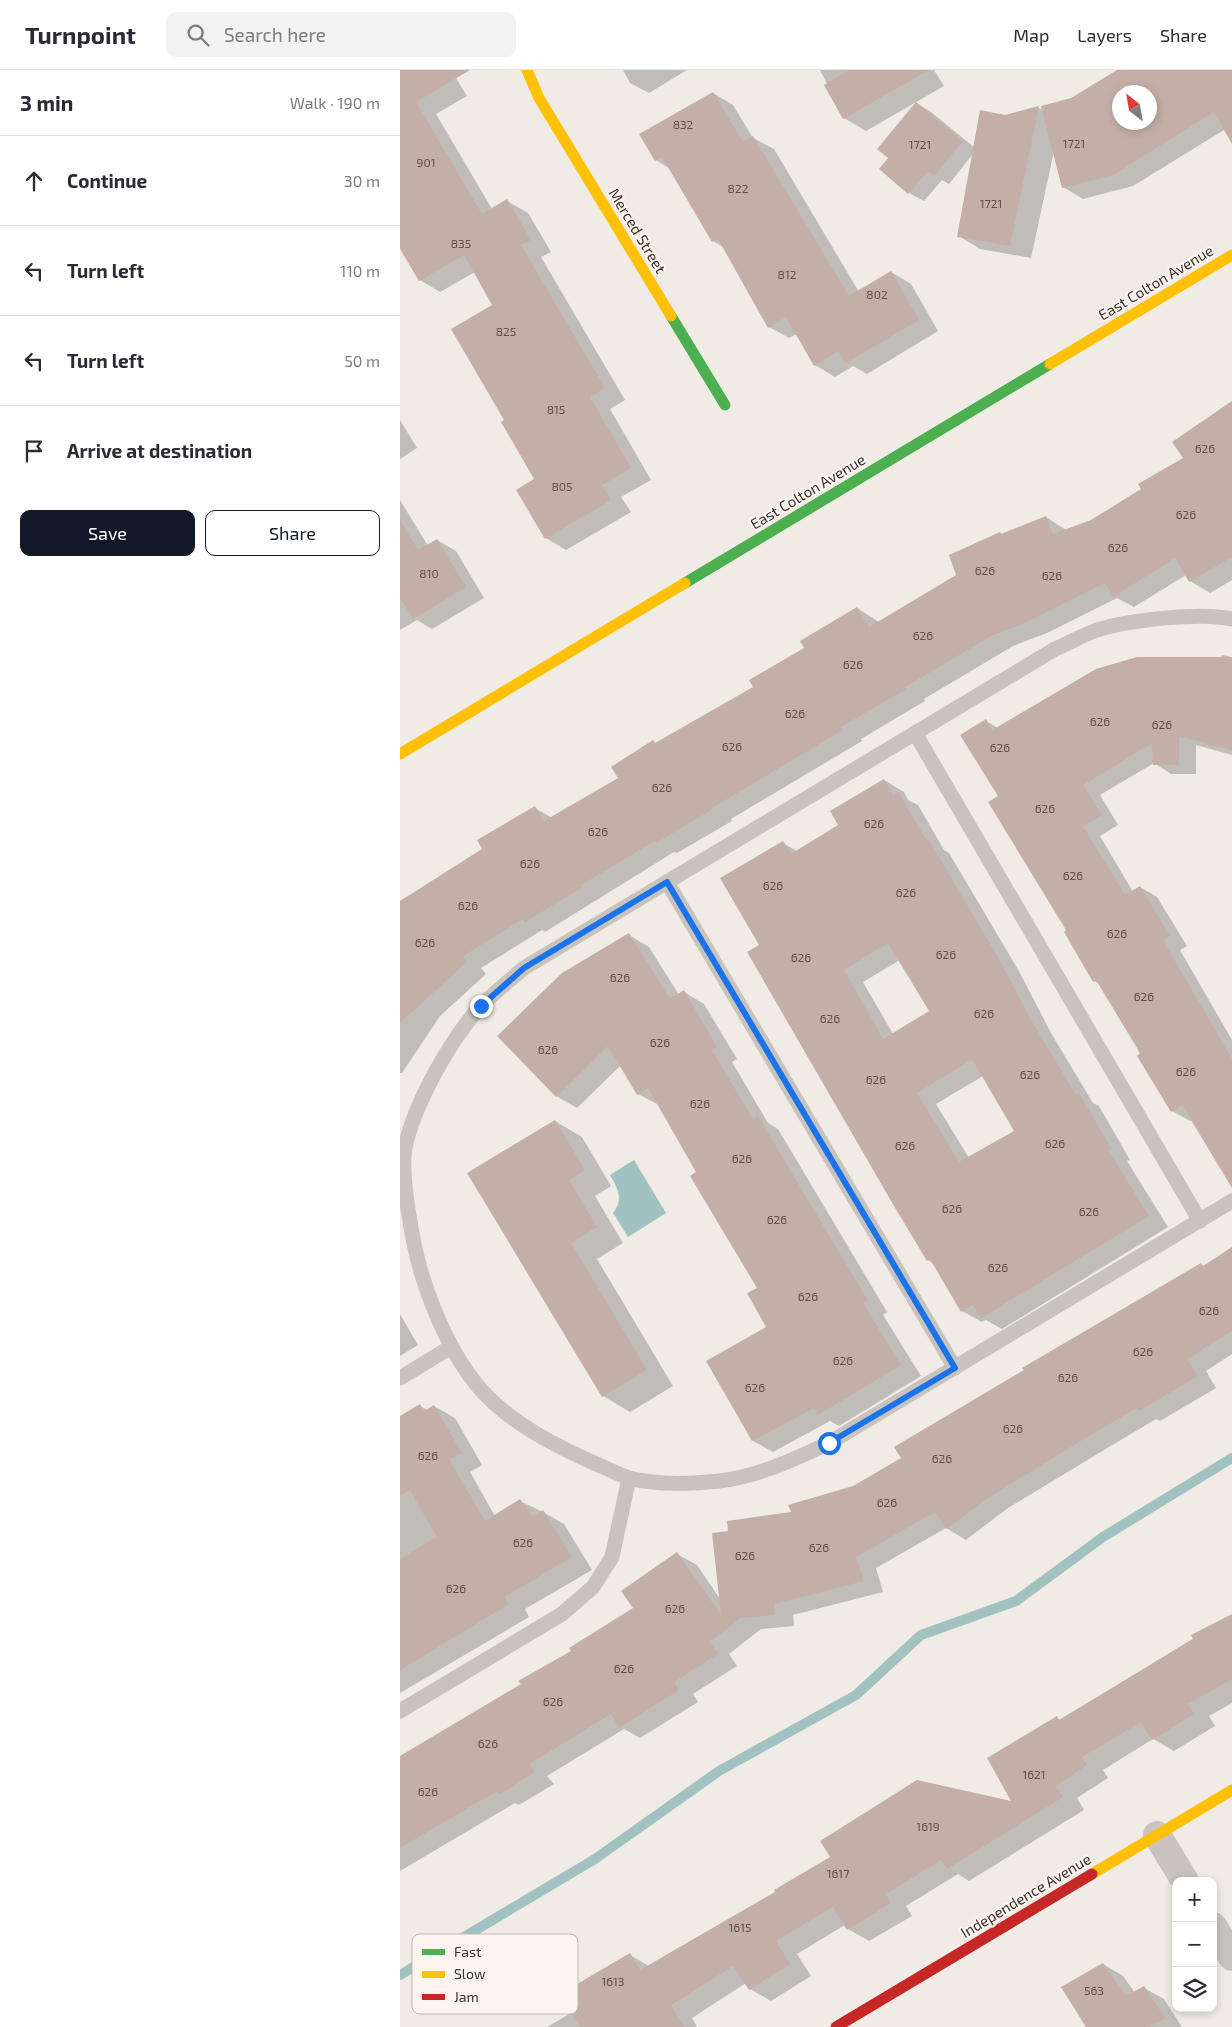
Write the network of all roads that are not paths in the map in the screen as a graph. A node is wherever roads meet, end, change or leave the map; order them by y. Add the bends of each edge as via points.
1 (527, 70) edge
2 (1232, 255) edge
3 (725, 405) dead end
4 (1232, 619) edge
5 (915, 732) junction
6 (400, 754) edge
7 (667, 882) junction
8 (402, 1149) edge
9 (1232, 1201) edge
10 (1200, 1220) junction
11 (452, 1347) junction
12 (955, 1368) junction
13 (400, 1378) edge
14 (629, 1478) junction
15 (400, 1711) edge
16 (1232, 1790) edge
17 (1157, 1835) junction
18 (1183, 1877) edge
19 (1217, 1933) edge
20 (1232, 1957) edge
21 (836, 2027) edge

1 - 3 street, Merced Street via 539,98
2 - 6 street, East Colton Avenue
4 - 5 lane via 1178,617 1098,630 1055,649
5 - 7 lane
5 - 10 lane
7 - 8 lane via 524,968 481,1006 431,1081
7 - 12 lane
8 - 11 lane via 414,1247 430,1300
9 - 10 lane
10 - 12 lane
11 - 13 lane
11 - 14 lane via 477,1385 530,1429 560,1448
12 - 14 lane via 829,1443 772,1470 720,1481 675,1483
14 - 15 lane via 612,1557 593,1587 562,1614
16 - 17 street, Independence Avenue
17 - 18 street
17 - 21 street, Independence Avenue
19 - 20 street

